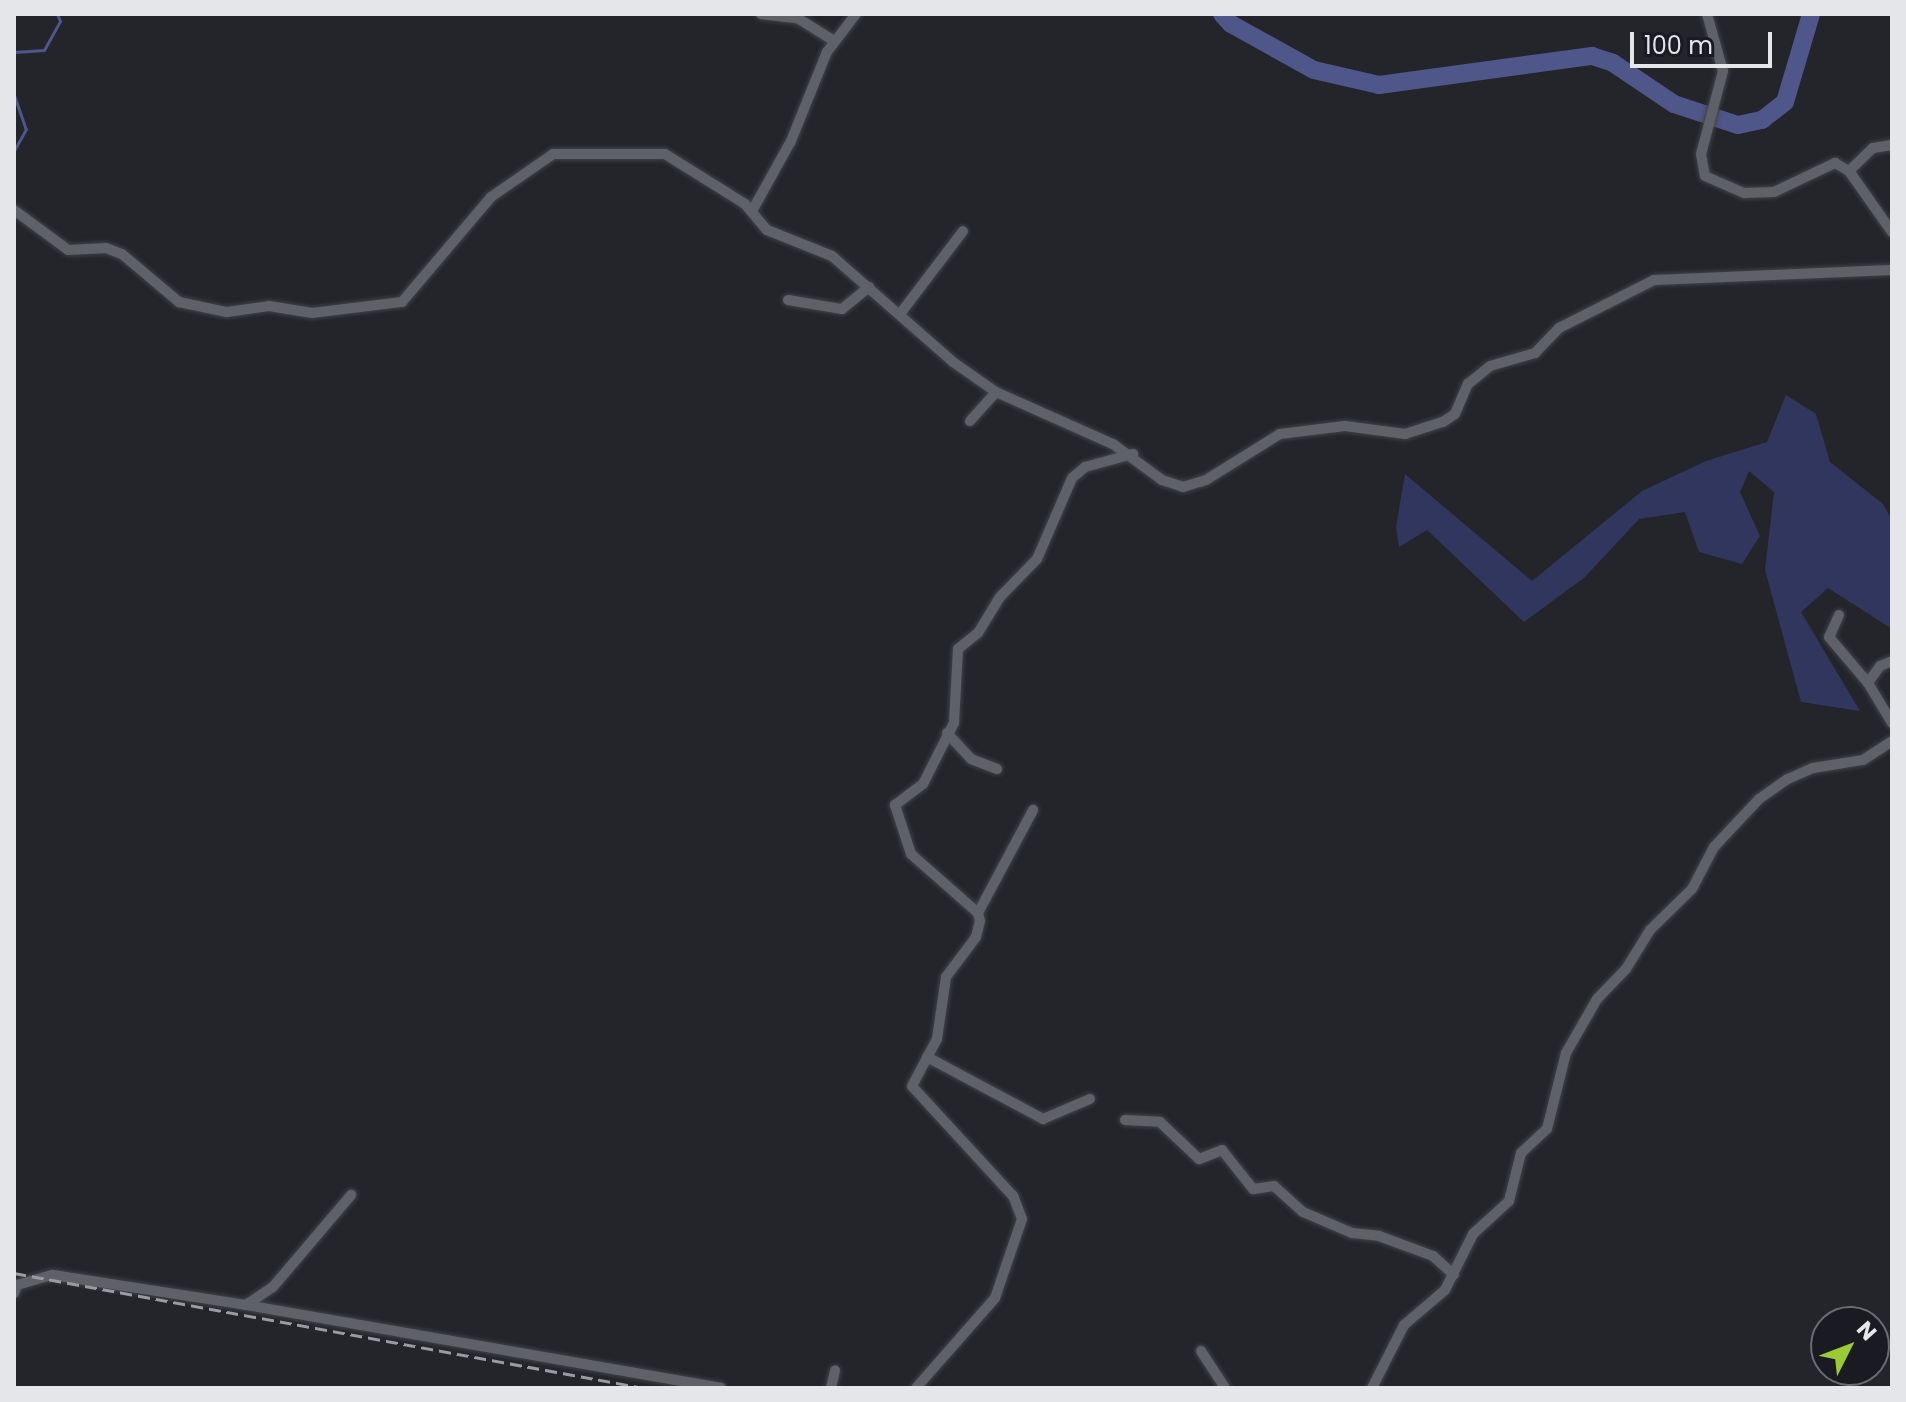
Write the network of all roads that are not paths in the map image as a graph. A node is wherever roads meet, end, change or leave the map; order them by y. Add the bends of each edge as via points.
1 (761, 14) edge
2 (856, 14) edge
3 (1707, 14) edge
4 (834, 41) junction
5 (1892, 145) edge
6 (1849, 171) junction
7 (14, 210) edge
8 (752, 211) junction
9 (963, 231) dead end
10 (1892, 232) edge
11 (1892, 270) edge
12 (869, 287) junction
13 (788, 300) dead end
14 (900, 314) junction
15 (996, 392) junction
16 (970, 421) dead end
17 (1133, 454) junction
18 (1839, 615) dead end
19 (1892, 661) edge
20 (1868, 683) junction
21 (1892, 723) edge
22 (947, 733) junction
23 (1892, 741) edge
24 (997, 769) dead end
25 (1033, 810) dead end
26 (978, 913) junction
27 (927, 1057) junction
28 (1090, 1099) dead end
29 (1125, 1120) dead end
30 (351, 1195) dead end
31 (1454, 1275) junction
32 (14, 1293) edge
33 (246, 1305) junction
34 (1201, 1351) dead end
35 (835, 1370) dead end
36 (721, 1388) edge
37 (831, 1388) edge
38 (916, 1388) edge
39 (1225, 1388) edge
40 (1372, 1388) edge

1 - 4 street via 804,21
2 - 4 street
3 - 6 street via 1723,71 1702,170 1730,190 1785,189 1830,163
4 - 8 street via 791,141
5 - 6 street via 1873,148
6 - 10 street
7 - 8 street via 68,250 106,248 122,254 179,302 227,312 269,306 312,313 402,302 491,197 559,153 665,154
8 - 12 street via 767,230 817,248
9 - 14 street
11 - 17 street via 1654,280 1559,328 1535,353 1490,366 1468,384 1455,414 1416,432 1345,426 1280,434 1206,480 1183,487 1162,480
12 - 13 street via 842,309
12 - 14 street
14 - 15 street
15 - 16 street
15 - 17 street
17 - 22 street via 1076,473 1037,559 1000,597 978,633 958,649 959,702
18 - 20 street via 1829,637
19 - 20 street via 1880,666
20 - 21 street
22 - 24 street via 971,759
22 - 26 street via 927,778 895,808 911,854
23 - 31 street via 1863,760 1813,768 1788,779 1759,799 1714,847 1692,889 1650,930 1626,969 1597,999 1566,1053 1547,1129 1521,1153 1509,1201 1473,1234
25 - 26 street
26 - 27 street via 976,937 946,977 940,1030
27 - 28 street via 1043,1119
27 - 38 street via 912,1081 915,1091 1013,1196 1022,1219 995,1298
29 - 31 street via 1160,1122 1201,1160 1222,1150 1253,1189 1274,1186 1303,1212 1440,1259
30 - 33 street via 273,1287
31 - 40 street via 1404,1325
32 - 33 street via 17,1285 53,1275
33 - 36 street
34 - 39 street
35 - 37 street

